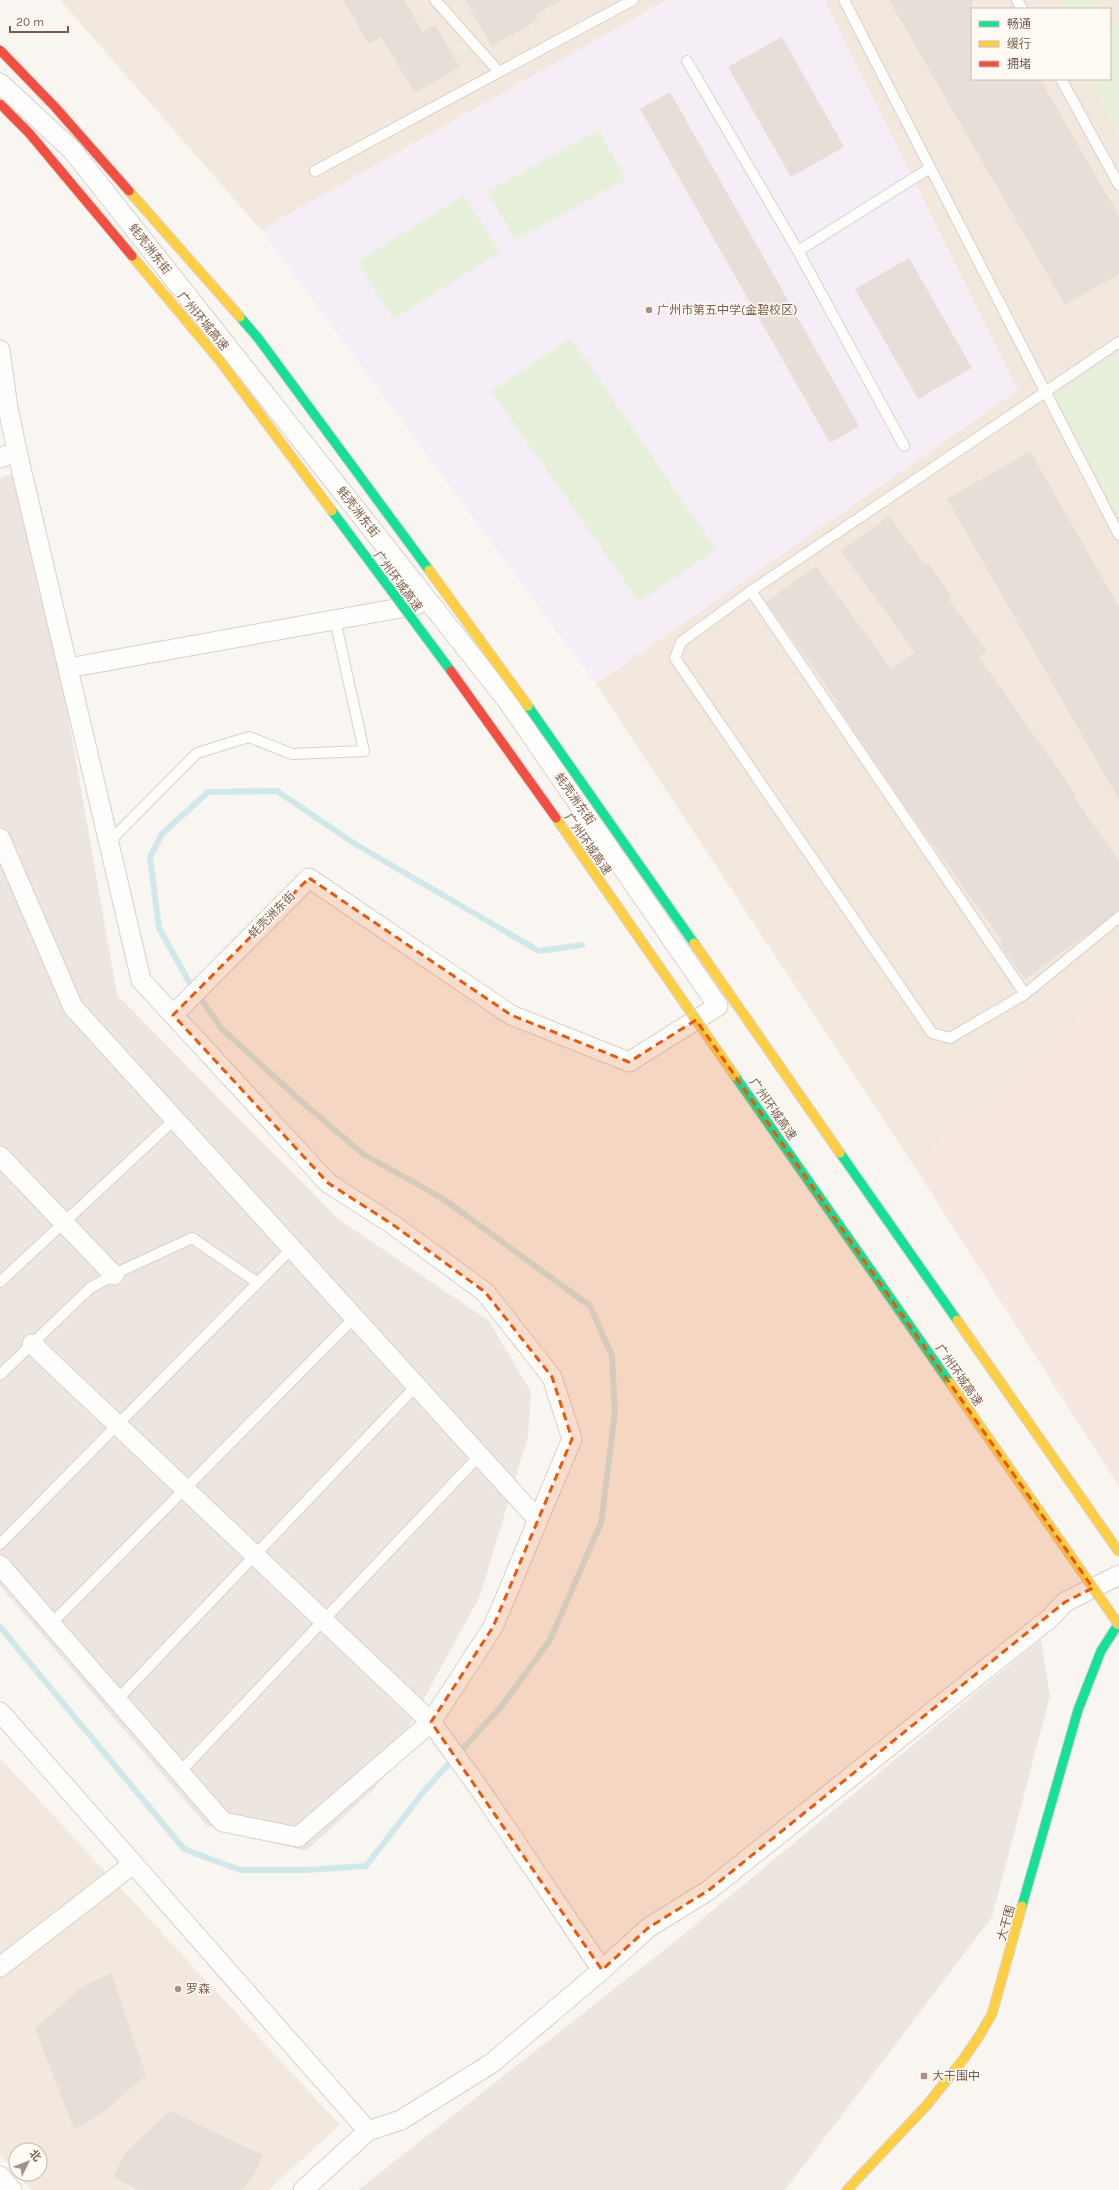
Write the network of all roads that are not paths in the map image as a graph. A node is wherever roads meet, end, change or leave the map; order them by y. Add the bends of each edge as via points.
1 (435, 0) edge
2 (633, 0) edge
3 (844, 0) edge
4 (0, 50) edge
5 (687, 61) dead end
6 (499, 72) junction
7 (1062, 80) edge
8 (0, 83) edge
9 (0, 104) edge
10 (930, 168) junction
11 (315, 171) dead end
12 (1119, 186) edge
13 (798, 251) junction
14 (1119, 342) edge
15 (0, 350) edge
16 (1044, 392) junction
17 (904, 446) dead end
18 (8, 455) edge
19 (1119, 535) edge
20 (750, 592) junction
21 (430, 603) junction
22 (335, 620) junction
23 (68, 668) junction
24 (0, 838) edge
25 (109, 842) junction
26 (4, 858) edge
27 (1119, 916) edge
28 (1025, 994) junction
29 (173, 1015) junction
30 (174, 1120) junction
31 (0, 1156) edge
32 (64, 1223) junction
33 (291, 1249) junction
34 (114, 1275) junction
35 (0, 1282) edge
36 (258, 1283) junction
37 (354, 1318) junction
38 (32, 1344) junction
39 (0, 1375) edge
40 (416, 1386) junction
41 (118, 1425) junction
42 (479, 1456) junction
43 (185, 1489) junction
44 (538, 1520) junction
45 (0, 1544) edge
46 (1119, 1552) edge
47 (255, 1555) junction
48 (0, 1565) edge
49 (1119, 1575) edge
50 (324, 1620) junction
51 (51, 1624) junction
52 (1119, 1624) edge
53 (117, 1700) junction
54 (0, 1712) edge
55 (434, 1726) junction
56 (180, 1772) junction
57 (134, 1864) junction
58 (0, 1966) edge
59 (602, 1970) junction
60 (368, 2131) junction
61 (0, 2176) edge
62 (12, 2190) edge
63 (303, 2190) edge
64 (847, 2190) edge

1 - 6 lane
2 - 6 lane
3 - 10 lane
4 - 46 main road, bridge via 55,107 258,338 522,697
5 - 13 lane
6 - 11 lane
7 - 12 lane
8 - 21 street, 蚝壳洲东街 via 72,150
9 - 52 main road, 广州环城高速, bridge via 30,133 220,361 489,723
10 - 13 lane
10 - 16 lane
13 - 17 lane
14 - 16 lane
15 - 18 street via 8,408
16 - 19 lane
16 - 20 lane
18 - 23 street
20 - 28 lane
20 - 28 lane via 681,642 675,658 932,1033 950,1038
21 - 22 street
21 - 29 street, 蚝壳洲东街 via 506,699 718,1006 629,1062 511,1015 309,878 186,999
22 - 23 street
22 - 25 lane via 364,751 292,754 249,737 197,753
23 - 25 street
24 - 26 street
25 - 29 street via 141,980
26 - 30 street via 73,1007
27 - 28 lane
29 - 44 street via 328,1183 392,1224 485,1292 552,1377 572,1439
30 - 32 lane
30 - 33 street
31 - 32 street
32 - 34 street
32 - 35 lane
33 - 36 lane
33 - 37 street
34 - 36 lane via 192,1238
34 - 38 lane via 90,1288
36 - 41 lane
37 - 40 street
37 - 43 lane
38 - 39 lane
38 - 41 street
40 - 42 street
40 - 47 lane
41 - 43 street
41 - 45 lane
42 - 44 street
42 - 50 lane
43 - 47 street
43 - 51 lane
44 - 55 street via 493,1627
47 - 50 street
47 - 53 lane
48 - 51 street
49 - 59 street via 1065,1602 1050,1618 709,1890 648,1928
50 - 55 street
50 - 56 lane
51 - 53 street
52 - 64 main road, 大干围 via 1101,1651 1078,1710 992,2014 979,2039 960,2066
53 - 56 street
54 - 57 street
55 - 56 street via 298,1837 223,1822
55 - 59 street
57 - 58 street
57 - 60 street
59 - 60 street via 492,2063 401,2120
60 - 63 street
61 - 62 street

